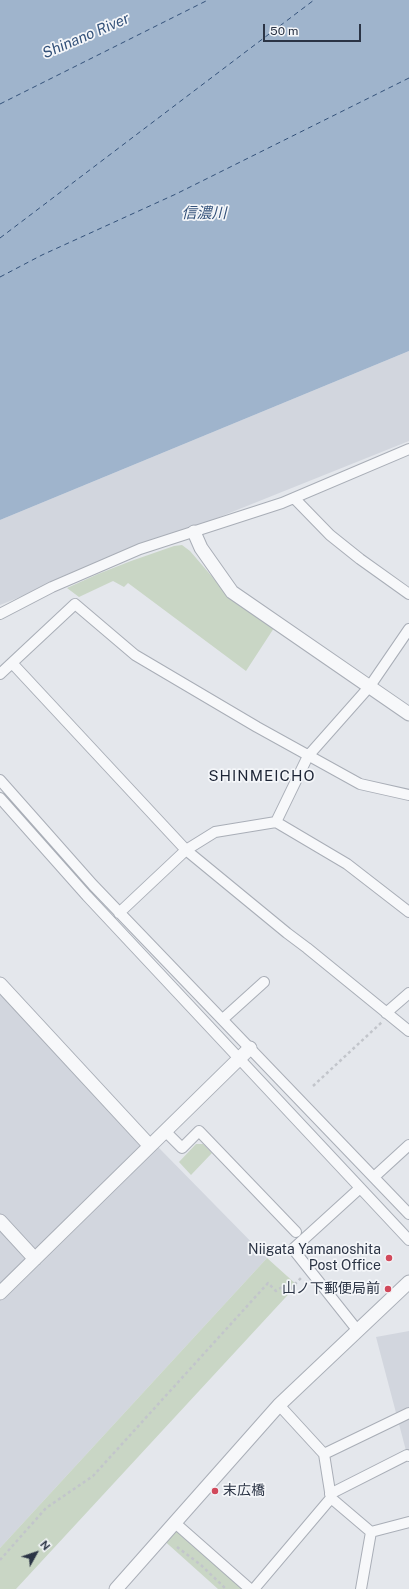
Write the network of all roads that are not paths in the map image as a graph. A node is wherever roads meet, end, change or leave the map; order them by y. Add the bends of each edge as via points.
1 (409, 448) edge
2 (294, 498) junction
3 (194, 532) junction
4 (409, 594) edge
5 (0, 614) edge
6 (409, 629) edge
7 (12, 663) junction
8 (0, 674) edge
9 (370, 686) junction
10 (409, 714) edge
11 (308, 756) junction
12 (0, 780) edge
13 (409, 795) edge
14 (0, 798) edge
15 (276, 822) junction
16 (186, 850) junction
17 (119, 912) junction
18 (409, 912) edge
19 (264, 982) dead end
20 (0, 984) edge
21 (409, 993) edge
22 (388, 1014) junction
23 (223, 1020) junction
24 (409, 1030) edge
25 (250, 1048) junction
26 (239, 1058) junction
27 (165, 1131) junction
28 (409, 1145) edge
29 (150, 1146) junction
30 (374, 1177) junction
31 (360, 1188) junction
32 (409, 1214) edge
33 (0, 1221) edge
34 (296, 1232) dead end
35 (409, 1240) edge
36 (35, 1258) junction
37 (409, 1282) edge
38 (0, 1293) edge
39 (358, 1331) junction
40 (279, 1405) junction
41 (409, 1413) edge
42 (324, 1454) junction
43 (409, 1456) edge
44 (331, 1496) junction
45 (174, 1522) junction
46 (409, 1522) edge
47 (371, 1532) junction
48 (116, 1589) edge
49 (250, 1589) edge
50 (254, 1589) edge
51 (361, 1589) edge

1 - 2 street
2 - 3 street
2 - 4 street via 330,535
3 - 5 street via 132,552 52,587
3 - 9 street via 201,548 232,592
6 - 9 street
7 - 8 street
7 - 11 street via 75,604 135,655
7 - 16 street
9 - 10 street
9 - 11 street
11 - 13 street via 360,784
11 - 15 street
12 - 17 street
14 - 26 street via 87,896
15 - 16 street via 215,832
15 - 18 street via 347,864
16 - 17 street
16 - 22 street
17 - 23 street
19 - 23 street
20 - 29 street
21 - 22 street
22 - 24 street
23 - 25 street
25 - 26 street
25 - 30 street
26 - 27 street
26 - 31 street
27 - 29 street
27 - 34 street via 182,1148 198,1131
28 - 30 street
29 - 36 street
30 - 32 street
31 - 35 street
31 - 39 street via 293,1249
33 - 36 street
36 - 38 street
37 - 39 street
39 - 40 street
40 - 42 street
40 - 45 street
41 - 42 street
42 - 44 street
43 - 44 street
44 - 47 street
44 - 50 street
45 - 48 street
45 - 49 street
46 - 47 street
47 - 51 street

